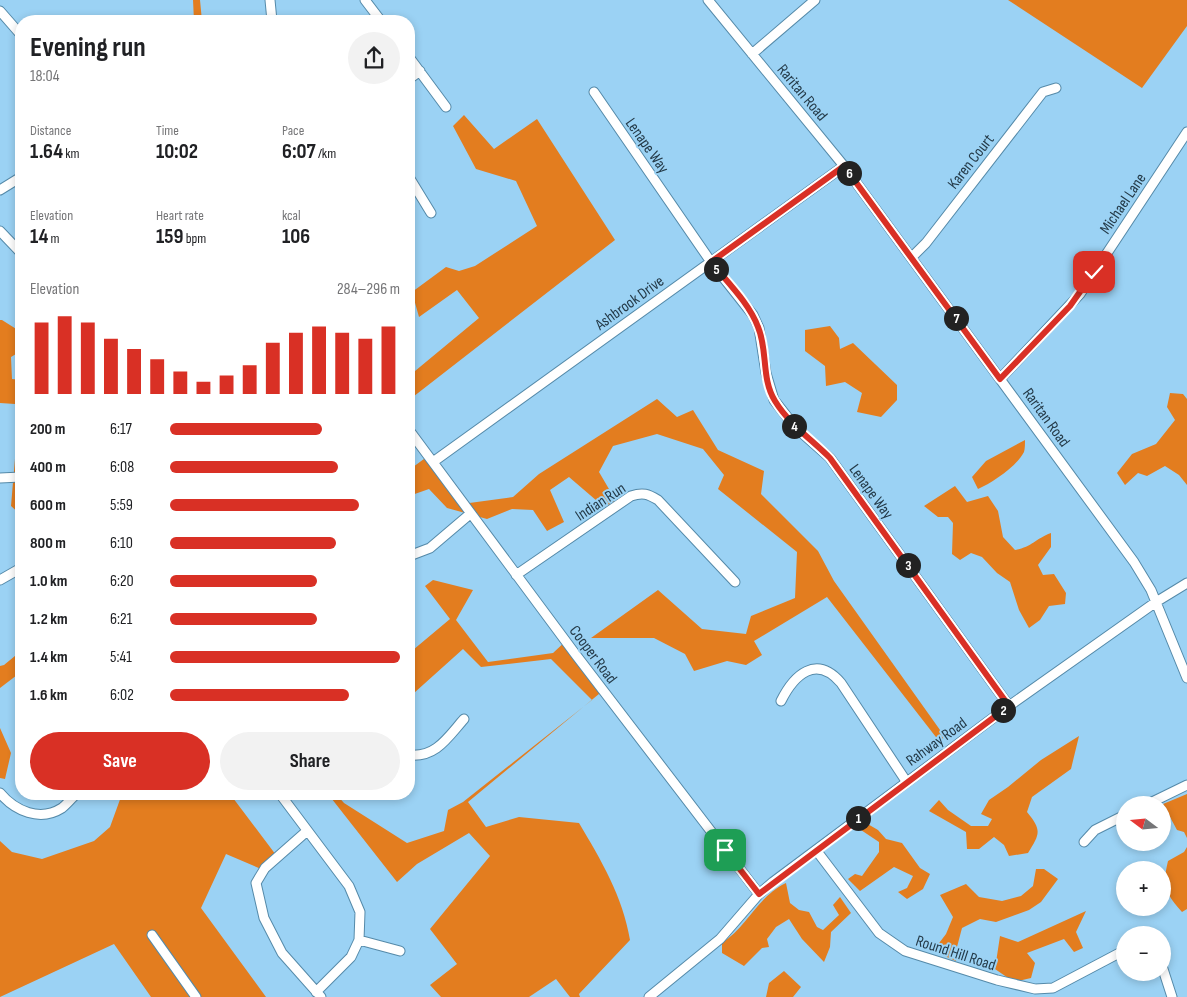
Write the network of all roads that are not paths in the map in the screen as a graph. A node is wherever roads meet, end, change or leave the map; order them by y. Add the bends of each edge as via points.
1 (270, 0) edge
2 (365, 0) edge
3 (708, 0) edge
4 (815, 0) edge
5 (0, 11) edge
6 (271, 15) edge
7 (377, 15) edge
8 (15, 28) edge
9 (752, 54) junction
10 (415, 65) edge
11 (420, 71) junction
12 (415, 75) edge
13 (1056, 88) dead end
14 (594, 92) dead end
15 (446, 107) dead end
16 (1187, 132) edge
17 (1179, 145) junction
18 (1187, 150) edge
19 (844, 166) junction
20 (15, 181) edge
21 (415, 188) edge
22 (0, 190) edge
23 (431, 213) dead end
24 (0, 231) edge
25 (15, 247) edge
26 (912, 257) junction
27 (711, 262) junction
28 (1000, 379) junction
29 (415, 438) edge
30 (433, 462) junction
31 (15, 477) edge
32 (0, 478) edge
33 (470, 514) junction
34 (415, 554) edge
35 (15, 571) edge
36 (516, 575) junction
37 (0, 580) edge
38 (735, 582) dead end
39 (1187, 584) edge
40 (1156, 602) junction
41 (1187, 678) edge
42 (781, 701) dead end
43 (1009, 706) junction
44 (464, 719) dead end
45 (415, 755) edge
46 (906, 781) junction
47 (1187, 785) edge
48 (0, 793) edge
49 (1164, 796) edge
50 (70, 800) edge
51 (284, 800) edge
52 (1116, 820) edge
53 (307, 831) junction
54 (1084, 842) dead end
55 (816, 850) junction
56 (759, 894) junction
57 (152, 935) dead end
58 (360, 940) junction
59 (400, 951) dead end
60 (1116, 955) edge
61 (1167, 981) edge
62 (1053, 988) junction
63 (318, 994) edge
64 (196, 997) edge
65 (649, 997) edge
66 (1056, 997) edge
67 (1172, 997) edge

1 - 6 street
2 - 7 street
3 - 9 street, Raritan Road
4 - 9 street
5 - 8 street
9 - 19 street, Raritan Road
10 - 11 street
11 - 12 street
11 - 15 street
13 - 26 street, Karen Court via 1043,92
14 - 27 street, Lenape Way
16 - 17 street, Michael Lane
17 - 18 street
17 - 28 street, Michael Lane via 1080,294
19 - 26 street, Raritan Road
19 - 27 street, Ashbrook Drive
20 - 22 street
21 - 23 street
24 - 25 street
26 - 28 street, Raritan Road
27 - 30 street, Ashbrook Drive
27 - 43 street, Lenape Way via 753,315 759,328 774,400 795,427 830,458
28 - 40 street, Raritan Road via 1134,562
29 - 30 street, Cooper Road
30 - 33 street, Cooper Road
31 - 32 street
33 - 34 street via 430,548
33 - 36 street, Cooper Road
35 - 37 street
36 - 38 street, Indian Run via 640,493 658,500
36 - 56 street, Cooper Road
39 - 40 street, Rahway Road
40 - 41 street, Raritan Road
40 - 43 street, Rahway Road
42 - 46 street via 791,682 801,674 820,670 832,674 842,683
43 - 46 street, Rahway Road
44 - 45 street via 437,749
46 - 55 street, Rahway Road
47 - 49 street
48 - 50 street via 20,811 34,814 62,808
51 - 53 street
52 - 54 street via 1095,830
53 - 58 street via 350,886 360,912
53 - 63 street via 265,868 256,883 264,918 282,953
55 - 56 street, Rahway Road
55 - 62 street, Round Hill Road via 879,933 895,946 1015,985
56 - 65 street, Rahway Road via 720,939
57 - 64 street
58 - 59 street
58 - 63 street via 351,957
60 - 62 street, Round Hill Road
61 - 67 street
62 - 66 street

